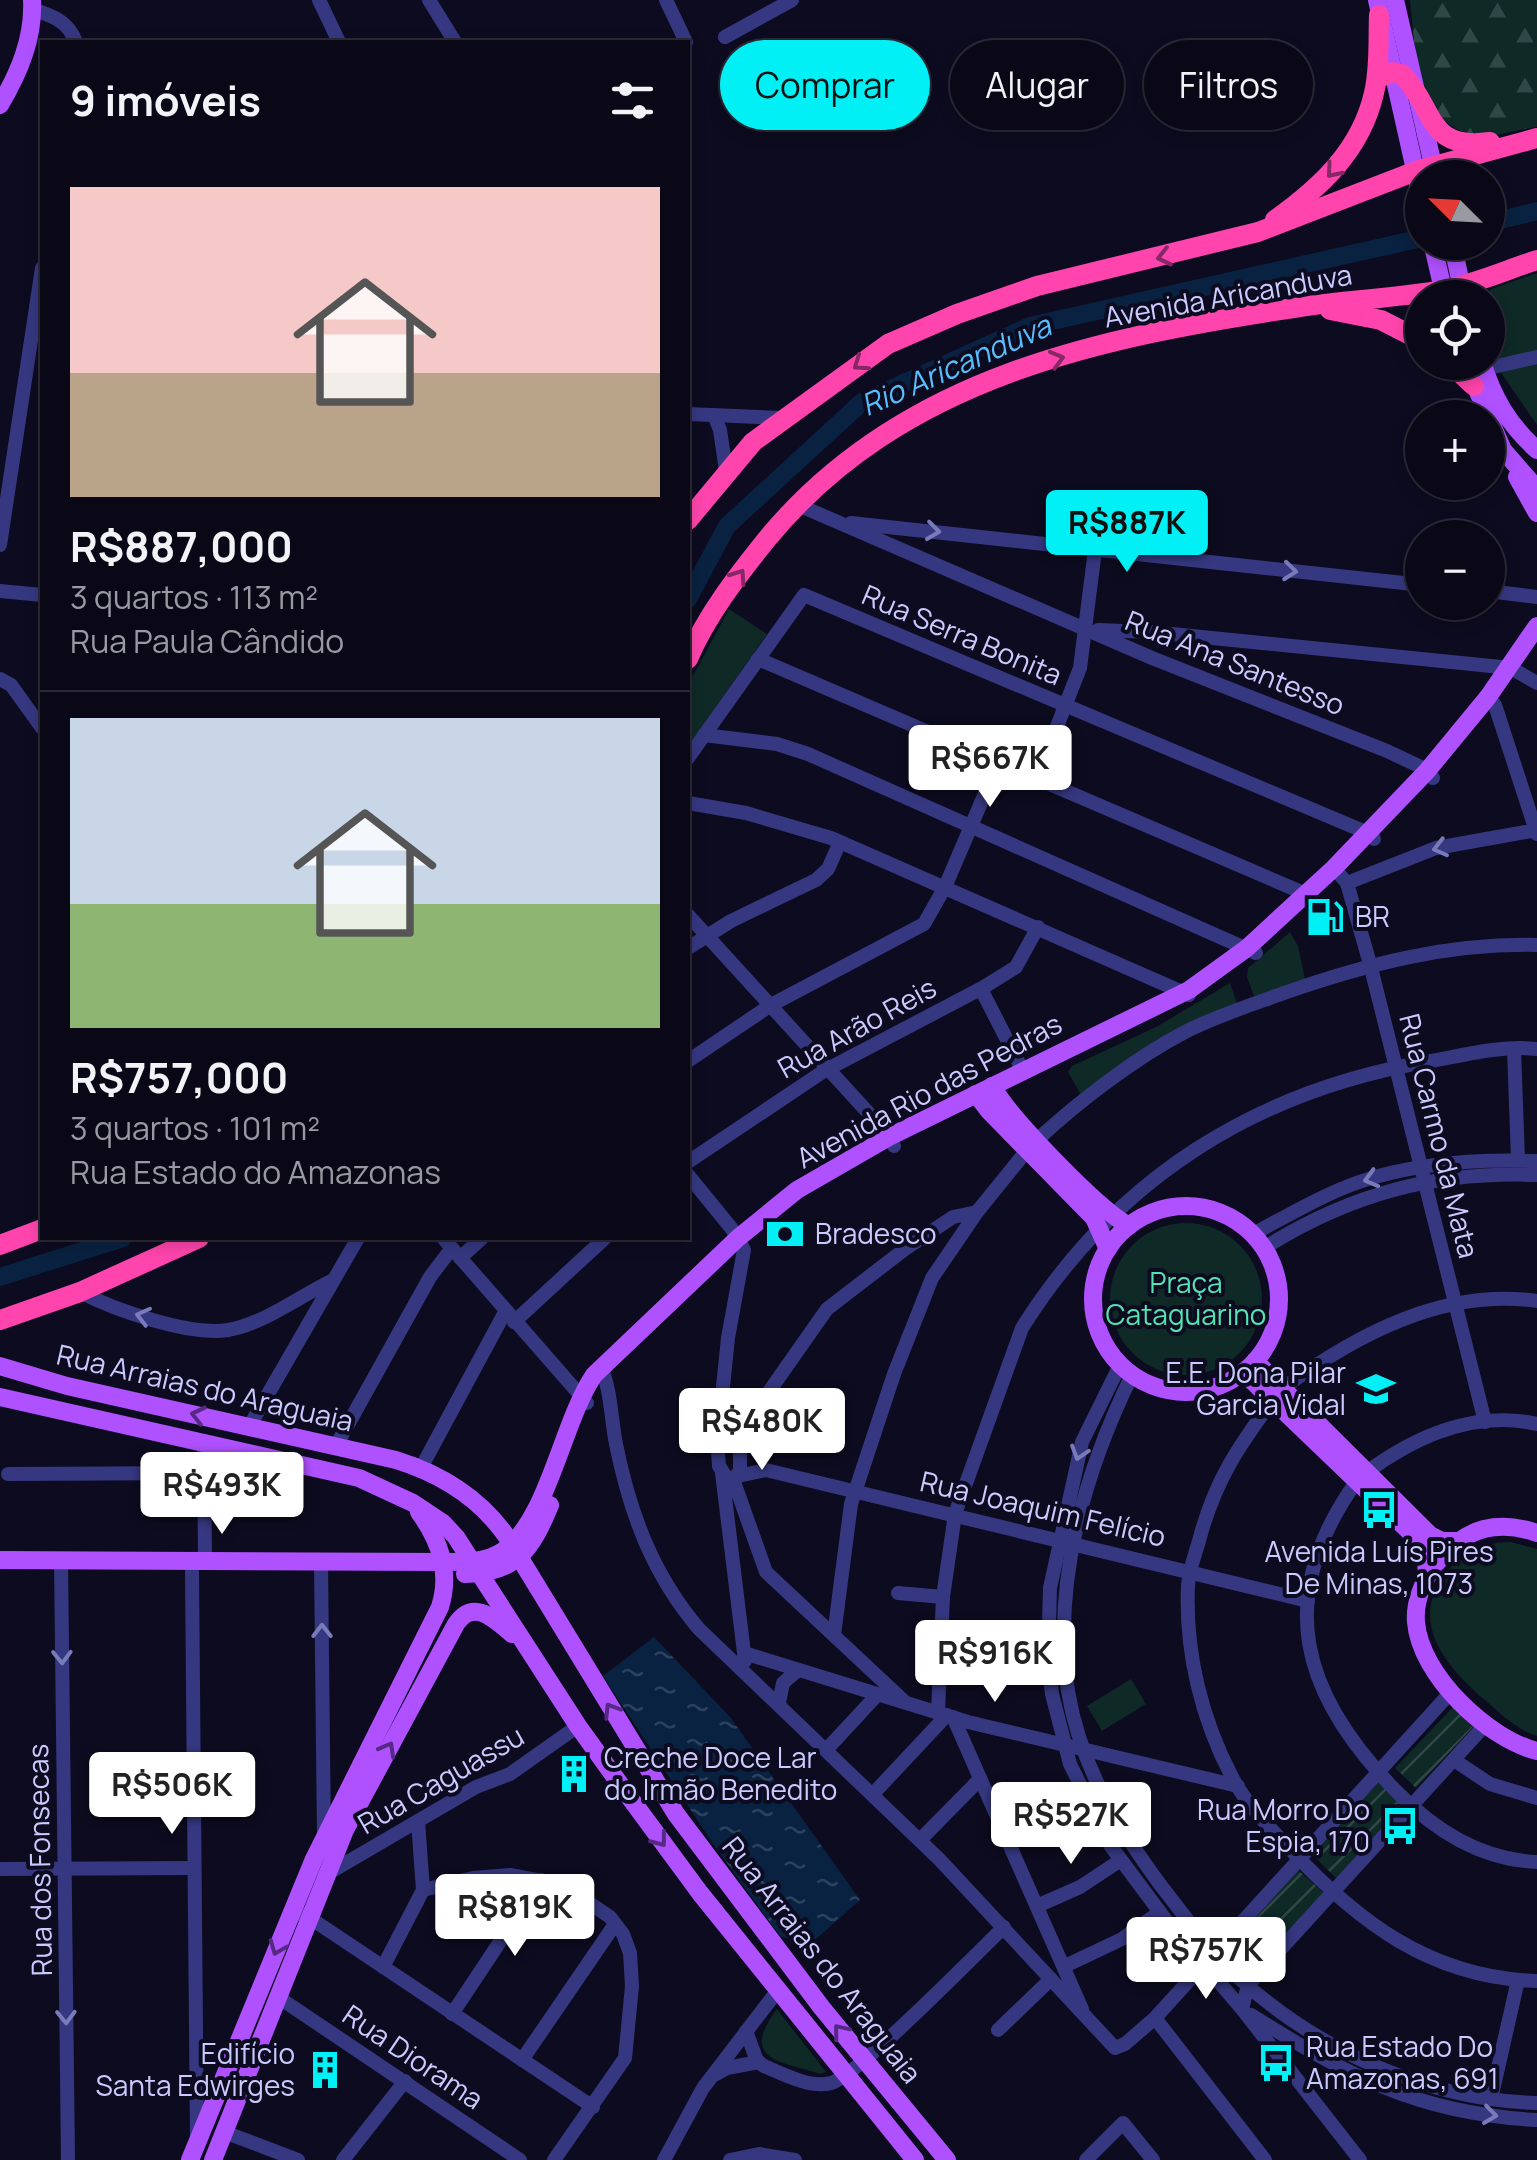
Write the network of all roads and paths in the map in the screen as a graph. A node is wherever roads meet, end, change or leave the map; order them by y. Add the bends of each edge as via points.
1 (319, 0) edge
2 (430, 0) edge
3 (666, 0) edge
4 (792, 0) edge
5 (32, 5) edge
6 (1384, 5) edge
7 (725, 37) dead end
8 (75, 40) edge
9 (338, 40) edge
10 (454, 40) edge
11 (686, 40) edge
12 (1384, 76) junction
13 (1416, 94) junction
14 (0, 105) edge
15 (1537, 138) edge
16 (1422, 160) edge
17 (1426, 160) edge
18 (1466, 160) edge
19 (1405, 180) edge
20 (1258, 232) junction
21 (1537, 260) edge
22 (1511, 269) junction
23 (40, 280) edge
24 (1483, 280) edge
25 (1500, 280) edge
26 (1405, 296) edge
27 (1303, 306) junction
28 (1405, 332) edge
29 (1537, 357) edge
30 (1505, 365) edge
31 (1483, 380) edge
32 (1484, 380) edge
33 (690, 414) edge
34 (714, 415) junction
35 (782, 418) junction
36 (1537, 450) edge
37 (1511, 462) junction
38 (1537, 470) edge
39 (726, 471) junction
40 (6, 475) edge
41 (1537, 489) edge
42 (796, 504) junction
43 (1537, 512) edge
44 (690, 517) edge
45 (836, 522) junction
46 (900, 527) junction
47 (0, 545) edge
48 (895, 547) junction
49 (1095, 550) junction
50 (1405, 582) edge
51 (0, 591) edge
52 (1505, 594) edge
53 (40, 595) edge
54 (1537, 597) edge
55 (1537, 626) edge
56 (1087, 630) junction
57 (1152, 632) junction
58 (1537, 647) edge
59 (690, 655) edge
60 (1152, 658) junction
61 (758, 659) junction
62 (1516, 670) junction
63 (0, 679) edge
64 (1537, 684) edge
65 (1491, 701) junction
66 (1067, 707) junction
67 (40, 725) edge
68 (704, 735) junction
69 (690, 755) edge
70 (998, 763) junction
71 (1430, 774) junction
72 (1036, 780) junction
73 (690, 803) edge
74 (972, 826) junction
75 (1537, 831) edge
76 (1371, 836) junction
77 (840, 842) junction
78 (1340, 875) junction
79 (945, 887) junction
80 (1309, 897) junction
81 (690, 917) edge
82 (1038, 928) junction
83 (706, 936) junction
84 (1537, 944) edge
85 (690, 947) edge
86 (1252, 950) junction
87 (1370, 964) junction
88 (981, 989) junction
89 (1188, 995) junction
90 (769, 1006) junction
91 (1514, 1049) junction
92 (1537, 1049) edge
93 (690, 1060) edge
94 (1396, 1066) junction
95 (826, 1069) junction
96 (1023, 1071) junction
97 (987, 1095) junction
98 (892, 1142) junction
99 (1032, 1145) junction
100 (1518, 1160) junction
101 (690, 1161) edge
102 (1537, 1161) edge
103 (1424, 1175) junction
104 (1537, 1175) edge
105 (690, 1178) edge
106 (977, 1212) junction
107 (1106, 1221) junction
108 (1129, 1226) junction
109 (40, 1230) edge
110 (194, 1240) edge
111 (357, 1240) edge
112 (476, 1240) edge
113 (603, 1240) edge
114 (1258, 1241) junction
115 (741, 1242) junction
116 (0, 1245) edge
117 (452, 1248) edge
118 (1108, 1249) junction
119 (333, 1280) junction
120 (80, 1292) junction
121 (1537, 1301) edge
122 (1456, 1305) junction
123 (510, 1317) junction
124 (0, 1320) edge
125 (0, 1366) edge
126 (1249, 1366) junction
127 (1126, 1370) junction
128 (603, 1371) junction
129 (1278, 1394) junction
130 (0, 1397) edge
131 (584, 1400) junction
132 (754, 1413) junction
133 (1485, 1422) junction
134 (1537, 1424) edge
135 (249, 1427) junction
136 (726, 1432) junction
137 (204, 1442) junction
138 (336, 1446) junction
139 (741, 1452) junction
140 (421, 1468) junction
141 (766, 1470) junction
142 (204, 1472) junction
143 (8, 1474) dead end
144 (731, 1476) junction
145 (1362, 1477) junction
146 (855, 1490) junction
147 (414, 1503) junction
148 (486, 1511) junction
149 (534, 1512) junction
150 (955, 1514) junction
151 (1537, 1532) edge
152 (1058, 1538) junction
153 (1458, 1541) junction
154 (1074, 1542) junction
155 (516, 1551) junction
156 (0, 1560) edge
157 (61, 1566) junction
158 (198, 1567) junction
159 (321, 1567) junction
160 (444, 1568) junction
161 (477, 1568) junction
162 (1190, 1570) junction
163 (0, 1571) edge
164 (1427, 1577) junction
165 (898, 1593) dead end
166 (944, 1598) junction
167 (1308, 1600) junction
168 (440, 1607) junction
169 (456, 1624) junction
170 (834, 1635) junction
171 (529, 1652) junction
172 (744, 1653) junction
173 (798, 1670) junction
174 (746, 1671) junction
175 (1451, 1692) junction
176 (878, 1694) junction
177 (904, 1702) junction
178 (779, 1703) junction
179 (946, 1715) junction
180 (1486, 1724) junction
181 (578, 1726) junction
182 (1064, 1744) junction
183 (1084, 1748) junction
184 (827, 1749) junction
185 (1537, 1750) edge
186 (1454, 1760) junction
187 (1377, 1772) junction
188 (980, 1780) junction
189 (1238, 1786) junction
190 (873, 1794) junction
191 (1537, 1798) edge
192 (1412, 1806) junction
193 (418, 1821) junction
194 (324, 1839) junction
195 (920, 1840) junction
196 (1299, 1858) junction
197 (1122, 1860) junction
198 (1537, 1862) edge
199 (194, 1868) junction
200 (0, 1869) edge
201 (65, 1869) junction
202 (329, 1871) junction
203 (541, 1880) junction
204 (424, 1890) junction
205 (1332, 1893) junction
206 (1037, 1906) junction
207 (1160, 1912) junction
208 (301, 1915) junction
209 (615, 1924) junction
210 (1004, 1927) junction
211 (1214, 1952) junction
212 (1203, 1965) junction
213 (1065, 1966) junction
214 (383, 1968) junction
215 (1050, 1979) junction
216 (1518, 1980) junction
217 (1537, 1981) edge
218 (1248, 1985) junction
219 (778, 1990) junction
220 (278, 1997) junction
221 (1242, 2009) junction
222 (452, 2014) junction
223 (1085, 2018) junction
224 (1155, 2018) junction
225 (998, 2030) dead end
226 (746, 2031) junction
227 (1288, 2040) junction
228 (1277, 2054) junction
229 (522, 2060) junction
230 (863, 2060) junction
231 (759, 2062) junction
232 (846, 2075) junction
233 (711, 2077) junction
234 (406, 2080) junction
235 (1491, 2099) junction
236 (1537, 2103) edge
237 (593, 2107) junction
238 (1537, 2120) edge
239 (197, 2143) edge
240 (218, 2146) edge
241 (68, 2160) edge
242 (298, 2160) edge
243 (342, 2160) edge
244 (520, 2160) edge
245 (554, 2160) edge
246 (664, 2160) edge
247 (730, 2160) edge
248 (796, 2160) edge
249 (915, 2160) edge
250 (947, 2160) edge
251 (1086, 2160) edge
252 (1154, 2160) edge
253 (1265, 2160) edge
254 (1360, 2160) edge

1 - 9 street
2 - 10 street
3 - 11 street
4 - 7 street
5 - 8 street via 67,25
5 - 14 main road via 22,61
6 - 12 highway
6 - 13 main road
12 - 13 highway via 1406,78
12 - 16 main road
12 -> 20 highway via 1336,170
13 - 15 highway via 1434,126 1455,142
13 - 17 main road
15 - 18 highway, Avenida Aricanduva
19 - 20 highway, Avenida Aricanduva
20 -> 35 highway, Avenida Aricanduva via 1037,286 957,314 888,344
21 - 22 highway, Avenida Aricanduva
22 - 24 highway, Avenida Aricanduva
22 - 25 highway
23 - 40 street
26 - 27 highway, Avenida Aricanduva
27 - 28 highway via 1381,320
42 -> 27 highway, Avenida Aricanduva via 862,446 969,386 1120,342
29 - 30 street
31 - 37 main road
32 - 36 main road via 1516,431
33 - 34 street
34 - 35 street
34 - 39 street
35 - 39 highway, Avenida Aricanduva
37 - 38 main road
37 - 41 main road
37 - 43 main road
39 - 44 highway, Avenida Aricanduva
40 - 47 street
42 - 45 street, Rua Ana Santesso
59 -> 42 highway, Avenida Aricanduva via 744,567
45 - 46 street
45 - 48 street, Rua Ana Santesso
46 - 48 street
46 -> 49 street
48 - 56 street, Rua Ana Santesso
49 -> 50 street
49 - 56 street
51 - 53 street
52 - 54 street
55 - 62 main road, Avenida Rio das Pedras
56 - 57 street
56 - 60 street, Rua Ana Santesso
56 - 66 street
57 - 60 street
57 - 62 street
58 - 62 main road, Avenida Rio das Pedras
60 - 71 street, Rua Ana Santesso
61 - 66 street, Rua Serra Bonita via 804,595
61 - 68 street
61 - 70 street
62 - 64 street
62 - 65 main road, Avenida Rio das Pedras
63 - 67 street
65 - 71 main road, Avenida Rio das Pedras
65 - 75 street
66 - 72 street
66 - 76 street, Rua Serra Bonita
68 - 69 street
68 - 74 street via 793,748
70 - 72 street
70 - 74 street
71 - 76 main road, Avenida Rio das Pedras
72 - 80 street
73 - 77 street
74 - 79 street
74 - 86 street
75 -> 78 street via 1436,848
76 - 78 main road, Avenida Rio das Pedras
77 - 79 street
77 - 83 street via 816,880
78 - 80 main road, Avenida Rio das Pedras
78 - 87 street, Rua Carmo da Mata
79 - 82 street
79 - 90 street via 919,928
80 - 86 main road, Avenida Rio das Pedras
81 - 83 street
82 - 88 street, Rua Arão Reis via 1020,963
82 - 89 street
83 - 85 street
83 - 90 street
84 - 87 street via 1472,946
86 - 89 main road, Avenida Rio das Pedras
87 - 94 street, Rua Carmo da Mata
87 - 99 street via 1183,1033
88 - 95 street, Rua Arão Reis
88 - 96 street
89 - 96 main road, Avenida Rio das Pedras
89 - 97 main road, Avenida Rio das Pedras
90 - 93 street
90 - 95 street
91 - 92 street
91 - 94 street
91 - 100 street
94 - 103 street, Rua Carmo da Mata
94 - 107 street via 1332,1083 1222,1132
95 - 98 street
95 - 101 street, Rua Arão Reis
96 - 97 main road, Avenida Rio das Pedras
97 - 98 main road, Avenida Rio das Pedras
97 - 99 main road
98 - 115 main road, Avenida Rio das Pedras via 797,1190
99 - 106 street
99 - 107 main road
100 - 102 street
100 - 103 street via 1472,1161
103 - 104 street
103 - 114 street
103 - 122 street, Rua Carmo da Mata
105 - 115 street
106 - 132 street via 953,1217 830,1306
106 - 146 street via 932,1278
107 - 108 main road
107 - 118 main road
107 - 150 street via 1022,1328
108 - 114 main road via 1159,1210 1192,1206 1225,1214
108 - 118 main road
109 - 116 highway
110 - 120 highway
111 - 119 street
112 - 117 street
113 - 123 street
114 - 126 main road via 1279,1297 1273,1331
115 - 128 main road, Avenida Rio das Pedras
115 - 136 street via 722,1400
117 - 123 street
117 - 138 street
118 - 127 main road via 1097,1272 1094,1309 1100,1334
119 -> 120 street via 229,1330 124,1312
119 - 135 street
120 - 124 highway
121 - 122 street
122 - 129 street via 1350,1342
122 - 133 street, Rua Carmo da Mata
123 - 131 street
123 - 140 street
135 -> 125 main road, Rua Arraias do Araguaia
126 - 127 main road via 1226,1383 1188,1392 1149,1385
126 - 129 main road
127 -> 152 street via 1082,1442
127 - 154 street
128 - 131 main road, Avenida Rio das Pedras
128 - 174 street via 627,1496 645,1545 679,1606
129 - 145 main road
129 - 162 street via 1225,1467
130 - 137 main road, Rua Arraias do Araguaia
131 - 149 main road, Avenida Rio das Pedras
131 - 155 main road, Avenida Rio das Pedras via 539,1530
132 - 136 street
132 - 139 street
133 - 134 street
133 - 145 street via 1415,1442
135 - 138 main road, Rua Arraias do Araguaia
136 - 139 street
136 - 144 street via 718,1454
137 - 142 street
137 - 147 main road, Rua Arraias do Araguaia via 359,1478
138 - 140 main road, Rua Arraias do Araguaia
139 - 141 street, Rua Joaquim Felício
139 - 144 street
140 - 148 main road, Rua Arraias do Araguaia
141 - 144 street, Rua Joaquim Felício
141 - 146 street, Rua Joaquim Felício
142 - 143 street
142 - 158 street
144 - 170 street via 766,1572
144 - 172 street
145 - 153 main road via 1430,1535
145 - 164 main road via 1419,1542
145 - 167 street via 1318,1548
146 - 150 street, Rua Joaquim Felício
146 - 170 street
147 - 160 main road via 432,1530
147 - 161 main road, Rua Arraias do Araguaia via 443,1524
148 - 149 main road via 517,1519
148 - 155 main road, Rua Arraias do Araguaia
149 - 155 main road, Avenida Rio das Pedras
150 - 152 street, Rua Joaquim Felício
150 - 166 street
151 - 153 main road via 1504,1527
152 - 154 street, Rua Joaquim Felício
152 - 182 street via 1048,1660
153 - 164 main road
154 - 162 street, Rua Joaquim Felício
154 - 183 street via 1064,1639 1069,1694
155 - 161 main road
230 -> 155 main road, Rua Arraias do Araguaia via 676,1814
156 - 157 main road
157 - 158 main road
157 - 163 main road
157 -> 201 street, Rua dos Fonsecas
158 - 159 main road
158 - 199 street
159 - 160 main road
194 -> 159 street
160 - 161 main road
160 - 168 main road
161 - 171 main road, Rua Arraias do Araguaia
162 - 167 street, Rua Joaquim Felício
162 - 189 street via 1196,1680
164 - 175 main road via 1416,1610 1420,1642
165 - 166 street
166 - 179 street
167 - 187 street via 1309,1642 1324,1694
168 - 169 main road via 454,1611
168 - 194 main road
169 - 171 main road via 468,1611 482,1612
202 -> 169 main road
170 - 177 street
171 - 181 main road, Rua Arraias do Araguaia
172 - 173 street
172 - 174 street
173 - 176 street
173 - 178 street via 783,1683
174 - 178 street
175 - 180 main road
175 - 187 street
176 - 177 street
176 - 184 street
177 - 179 street
178 - 184 street
179 - 182 street
179 - 188 street
179 - 190 street
180 - 185 main road
180 - 186 street
181 - 193 street, Rua Caguassu via 526,1764
181 -> 219 main road, Rua Arraias do Araguaia
182 - 183 street
182 - 197 street via 1090,1810
183 - 189 street
183 - 211 street via 1120,1830
184 - 190 street
186 - 191 street via 1490,1784
186 - 192 street
187 - 192 street
187 - 196 street
188 - 195 street
188 - 206 street
189 - 196 street
190 - 195 street
192 - 198 street via 1454,1838 1508,1859
192 - 205 street
193 - 202 street, Rua Caguassu
193 - 204 street
194 - 202 street
194 - 208 main road
195 - 210 street
196 - 205 street
196 - 211 street
197 - 206 street
197 - 207 street
199 - 201 street
199 - 239 street
200 - 201 street
201 -> 241 street, Rua dos Fonsecas
202 - 208 main road
203 - 204 street via 510,1874
203 - 209 street via 563,1885
203 - 222 street
204 - 214 street
205 - 216 street via 1398,1942 1457,1966
205 - 218 street
206 - 213 street
207 - 212 street
207 - 213 street
208 - 214 street
208 - 220 main road
208 -> 239 main road
209 - 229 street
209 - 237 street via 630,1952 629,2036 619,2070
210 - 215 street
210 - 230 street
211 - 212 street
211 - 218 street
212 - 221 street
212 - 224 street
213 - 223 street
214 - 222 street
215 - 223 street
215 - 225 street
216 - 217 street
216 - 235 street
218 - 221 street
218 - 235 street via 1352,2055 1423,2084
219 - 226 street
219 - 232 main road, Rua Arraias do Araguaia
220 - 234 street, Rua Diorama
220 - 240 main road
221 - 227 street
221 - 228 street
222 - 229 street
223 - 224 street via 1119,2048
224 - 253 street
226 - 231 street
226 - 233 street
227 - 228 street
227 -> 238 street via 1408,2096 1470,2113
228 - 254 street
229 - 237 street
230 - 232 street
230 - 250 main road, Rua Arraias do Araguaia
231 - 232 street via 815,2084
231 - 233 street
232 - 249 main road, Rua Arraias do Araguaia
233 - 246 street
234 - 243 street
234 - 244 street, Rua Diorama
235 - 236 street
237 - 245 street
239 - 240 main road
240 - 242 street
247 - 248 street via 759,2154
251 - 252 street via 1123,2123

